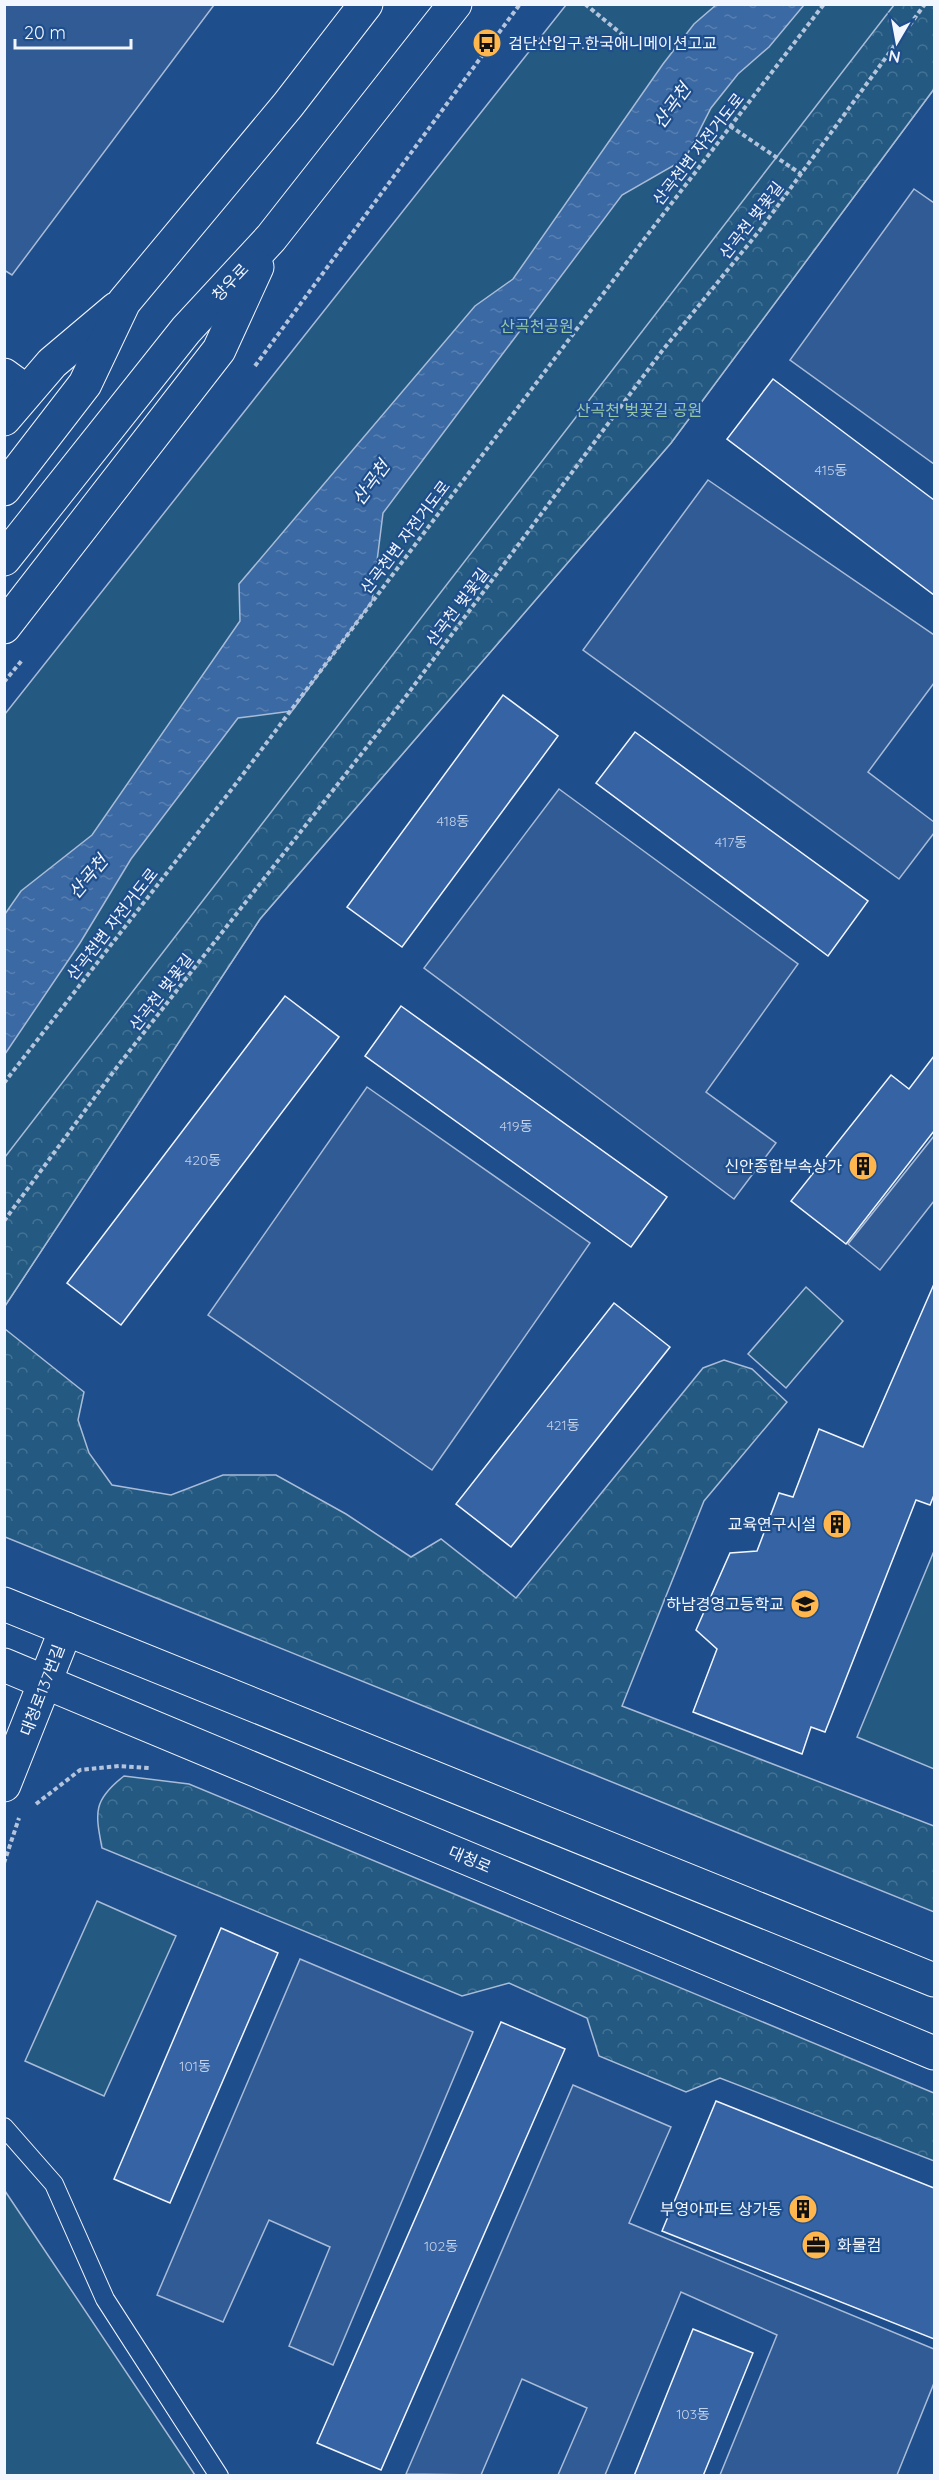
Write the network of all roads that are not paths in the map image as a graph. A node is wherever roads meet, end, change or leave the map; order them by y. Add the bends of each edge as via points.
1 (366, 4) edge
2 (455, 4) edge
3 (271, 238) junction
4 (124, 302) junction
5 (15, 383) edge
6 (4, 419) edge
7 (4, 489) edge
8 (4, 559) edge
9 (4, 627) edge
10 (4, 1604) edge
11 (66, 1629) junction
12 (4, 1665) edge
13 (45, 1682) junction
14 (4, 1785) edge
15 (934, 1980) edge
16 (934, 2053) edge
17 (4, 2127) edge
18 (219, 2475) edge

1 - 4 main road via 288,105
2 - 3 main road, 창우로
3 - 8 main road, 창우로 via 186,330
3 - 9 main road via 219,350
4 - 5 main road via 52,363
4 - 7 main road via 85,384
5 - 6 main road
10 - 11 main road
11 - 13 main road, 대청로137번길
11 - 15 main road
12 - 13 main road, 대청로
13 - 14 main road, 대청로137번길
13 - 16 main road, 대청로
17 - 18 lane via 54,2184 105,2299

